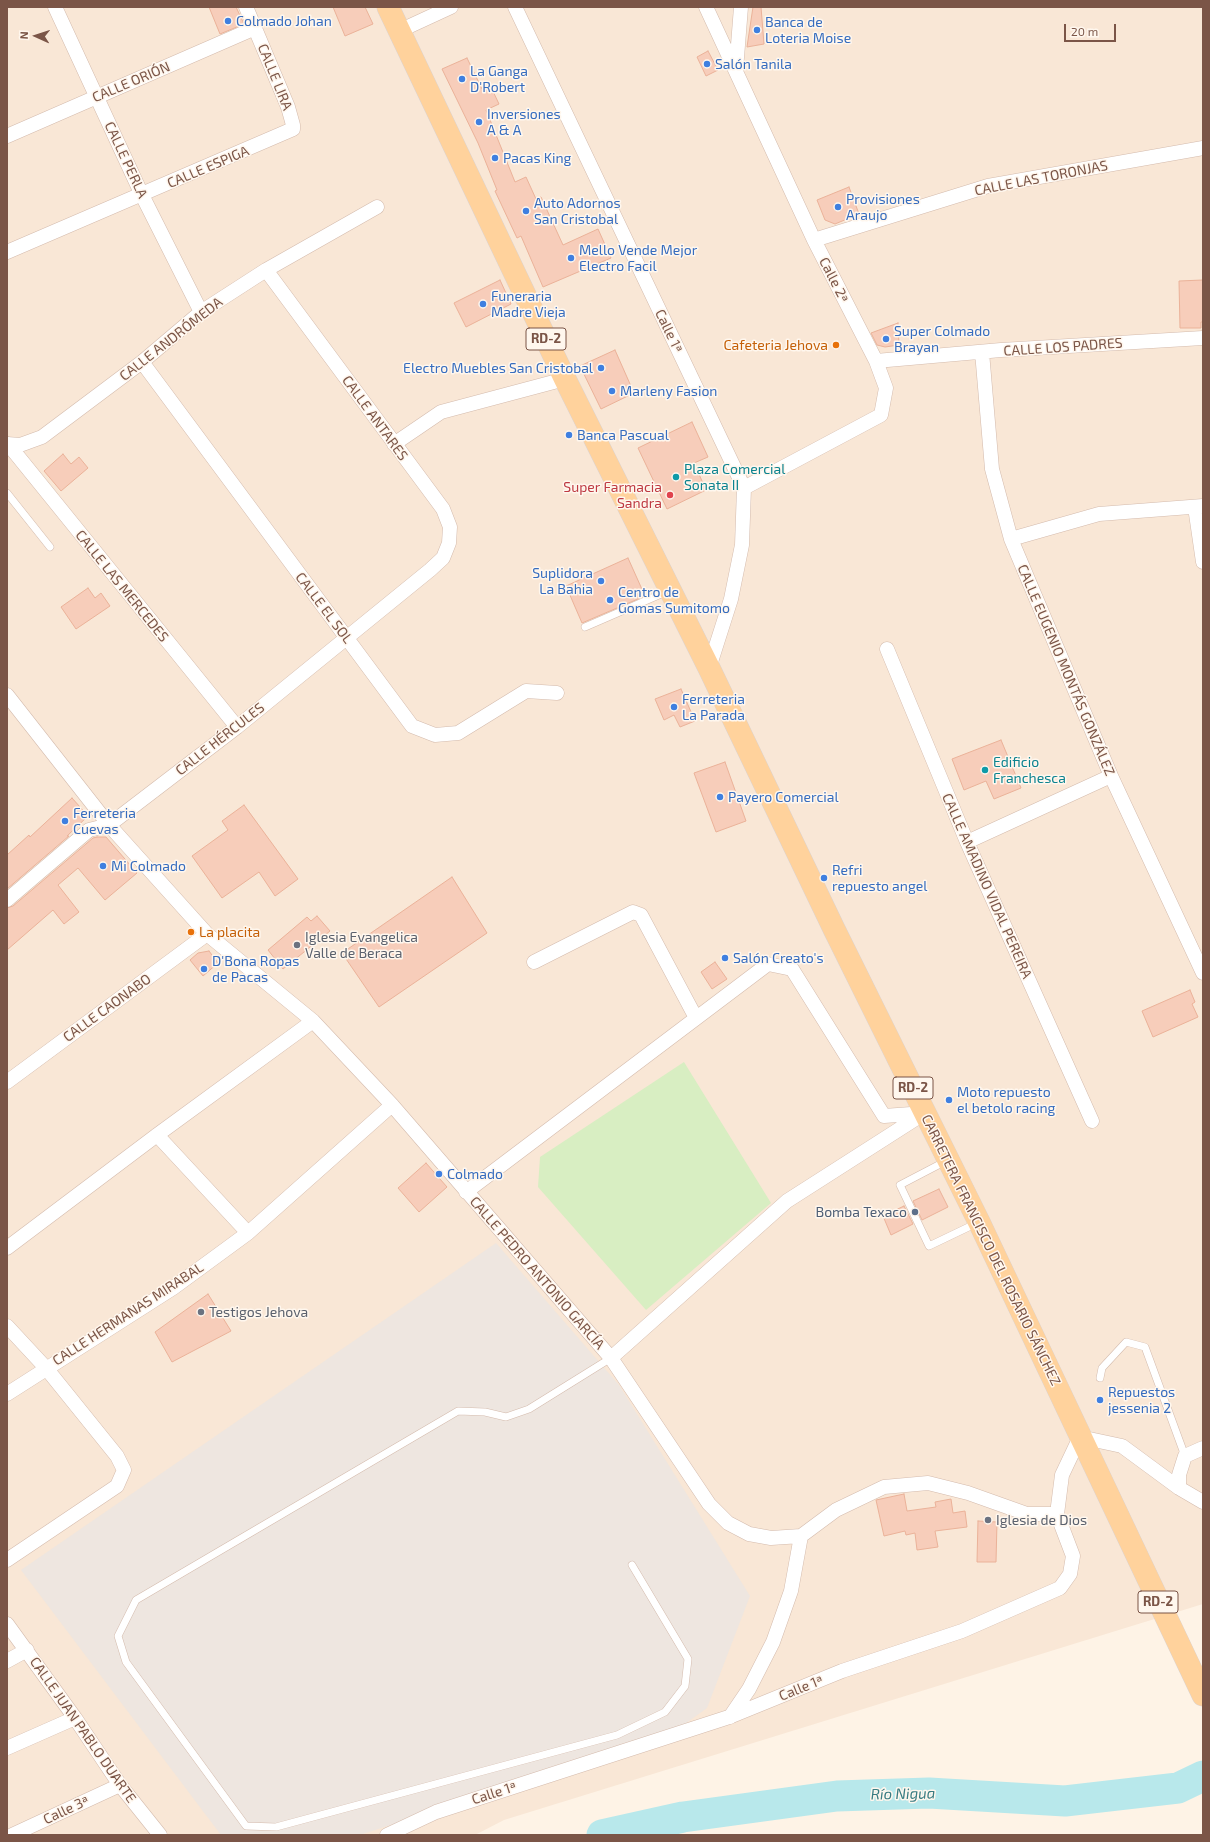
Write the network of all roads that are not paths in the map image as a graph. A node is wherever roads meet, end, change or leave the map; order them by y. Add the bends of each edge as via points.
1 (55, 7) edge
2 (246, 7) edge
3 (388, 7) edge
4 (451, 7) edge
5 (515, 7) edge
6 (706, 7) edge
7 (741, 7) edge
8 (255, 28) junction
9 (399, 31) junction
10 (736, 71) junction
11 (97, 96) junction
12 (294, 125) joint
13 (7, 136) edge
14 (1203, 148) edge
15 (142, 195) junction
16 (377, 206) dead end
17 (814, 240) junction
18 (7, 252) edge
19 (266, 270) junction
20 (201, 312) junction
21 (1203, 338) edge
22 (982, 352) junction
23 (876, 361) junction
24 (142, 362) junction
25 (565, 379) junction
26 (8, 444) edge
27 (394, 444) junction
28 (744, 488) junction
29 (7, 493) edge
30 (1199, 507) edge
31 (1011, 539) junction
32 (50, 548) dead end
33 (1203, 562) edge
34 (430, 570) joint
35 (670, 590) junction
36 (585, 627) dead end
37 (347, 638) junction
38 (887, 649) dead end
39 (708, 668) junction
40 (557, 693) dead end
41 (7, 695) edge
42 (237, 727) junction
43 (1111, 776) junction
44 (109, 825) junction
45 (967, 842) junction
46 (7, 900) edge
47 (206, 934) junction
48 (534, 962) dead end
49 (1203, 973) edge
50 (696, 1018) junction
51 (312, 1021) junction
52 (7, 1082) edge
53 (392, 1105) junction
54 (925, 1113) junction
55 (1092, 1121) dead end
56 (157, 1135) junction
57 (948, 1159) junction
58 (466, 1192) junction
59 (979, 1222) junction
60 (248, 1233) junction
61 (7, 1248) edge
62 (7, 1326) edge
63 (611, 1358) junction
64 (46, 1368) junction
65 (1100, 1378) dead end
66 (7, 1394) edge
67 (1080, 1437) junction
68 (1203, 1448) edge
69 (1185, 1456) junction
70 (1179, 1488) junction
71 (1203, 1502) edge
72 (1057, 1514) junction
73 (801, 1536) junction
74 (7, 1560) edge
75 (632, 1565) dead end
76 (7, 1624) edge
77 (27, 1650) junction
78 (7, 1660) edge
79 (1203, 1695) edge
80 (729, 1717) junction
81 (75, 1718) junction
82 (7, 1748) edge
83 (120, 1785) junction
84 (12, 1835) edge
85 (160, 1835) edge
86 (387, 1835) edge

1 - 11 street, CALLE PERLA
2 - 8 street, CALLE LIRA
3 - 9 main road, CARRETERA FRANCISCO DEL ROSARIO SÁNCHEZ / RD-2
4 - 9 street
5 - 28 street, Calle 1ª
6 - 10 street, Calle 2ª
7 - 10 street
8 - 11 street, CALLE ORIÓN
8 - 12 street, CALLE LIRA
9 - 25 main road, CARRETERA FRANCISCO DEL ROSARIO SÁNCHEZ / RD-2
10 - 17 street, Calle 2ª
11 - 13 street, CALLE ORIÓN
11 - 15 street, CALLE PERLA
12 - 15 street, CALLE ESPIGA via 293,130
14 - 17 street, CALLE LAS TORONJAS via 988,186
15 - 18 street, CALLE ESPIGA
15 - 20 street, CALLE PERLA
16 - 19 street, CALLE ANDRÓMEDA
17 - 23 street, Calle 2ª
19 - 20 street, CALLE ANDRÓMEDA
19 - 27 street, CALLE ANTARES
20 - 24 street, CALLE ANDRÓMEDA
21 - 22 street, CALLE LOS PADRES
22 - 23 street, CALLE LOS PADRES
22 - 31 street, CALLE EUGENIO MONTÁS GONZÁLEZ via 992,469
23 - 28 street, Calle 2ª via 886,388 880,415
24 - 26 street, CALLE ANDRÓMEDA via 42,437 20,445
24 - 37 street, CALLE EL SOL
25 - 27 street via 442,412
25 - 35 main road, CARRETERA FRANCISCO DEL ROSARIO SÁNCHEZ / RD-2
26 - 42 street, CALLE LAS MERCEDES
27 - 34 street, CALLE ANTARES via 443,510 450,527 450,544 443,558
28 - 39 street, Calle 1ª via 742,545 731,599
29 - 32 lane
30 - 31 street via 1099,514
30 - 33 street
31 - 43 street, CALLE EUGENIO MONTÁS GONZÁLEZ
34 - 37 street, CALLE HÉRCULES
35 - 36 lane
35 - 39 main road, CARRETERA FRANCISCO DEL ROSARIO SÁNCHEZ / RD-2
37 - 40 street, CALLE EL SOL via 412,726 435,735 458,733 526,691
37 - 42 street, CALLE HÉRCULES
38 - 45 street, CALLE AMADINO VIDAL PEREIRA
39 - 54 main road, CARRETERA FRANCISCO DEL ROSARIO SÁNCHEZ / RD-2
41 - 44 street, CALLE PEDRO ANTONIO GARCÍA
42 - 44 street, CALLE HÉRCULES
43 - 45 street
43 - 49 street, CALLE EUGENIO MONTÁS GONZÁLEZ
44 - 46 street, CALLE HÉRCULES via 89,830
44 - 47 street, CALLE PEDRO ANTONIO GARCÍA
45 - 55 street, CALLE AMADINO VIDAL PEREIRA
47 - 51 street, CALLE PEDRO ANTONIO GARCÍA
47 - 52 street, CALLE CAONABO
48 - 50 street via 633,912 641,916
50 - 54 street via 768,964 792,969 884,1116
50 - 58 street
51 - 53 street, CALLE PEDRO ANTONIO GARCÍA
51 - 56 street
53 - 58 street, CALLE PEDRO ANTONIO GARCÍA
53 - 60 street, CALLE HERMANAS MIRABAL
54 - 57 main road, CARRETERA FRANCISCO DEL ROSARIO SÁNCHEZ / RD-2
54 - 63 street via 787,1201
56 - 60 street
56 - 61 street
57 - 59 main road, CARRETERA FRANCISCO DEL ROSARIO SÁNCHEZ / RD-2
57 - 59 lane via 900,1185 929,1246
58 - 63 street, CALLE PEDRO ANTONIO GARCÍA
59 - 67 main road, CARRETERA FRANCISCO DEL ROSARIO SÁNCHEZ / RD-2
60 - 64 street, CALLE HERMANAS MIRABAL via 173,1288
62 - 64 street
63 - 73 street, CALLE PEDRO ANTONIO GARCÍA via 709,1504 728,1523 749,1534 771,1538
63 - 75 lane via 523,1411 506,1417 485,1412 458,1411 136,1600 118,1636 126,1662 246,1826 276,1827 617,1735 665,1712 685,1686 688,1658
64 - 66 street, CALLE HERMANAS MIRABAL
64 - 74 street via 117,1456 124,1470 117,1486
65 - 69 lane via 1102,1368 1126,1342 1145,1347
67 - 70 street via 1122,1446
67 - 72 street, Calle 1ª via 1062,1475
67 - 79 main road, CARRETERA FRANCISCO DEL ROSARIO SÁNCHEZ / RD-2
68 - 69 street
69 - 70 street via 1179,1475
70 - 71 street
72 - 73 street via 1027,1514 968,1493 928,1484 884,1487 836,1510
72 - 80 street, Calle 1ª via 1073,1556 1070,1574 1060,1588 962,1631 842,1671
73 - 80 street via 791,1590 772,1642 749,1689
76 - 77 street, CALLE JUAN PABLO DUARTE
77 - 78 street
77 - 81 street, CALLE JUAN PABLO DUARTE
80 - 86 street, Calle 1ª via 436,1812
81 - 82 street
81 - 83 street, CALLE JUAN PABLO DUARTE
83 - 84 street, Calle 3ª
83 - 85 street, CALLE JUAN PABLO DUARTE

